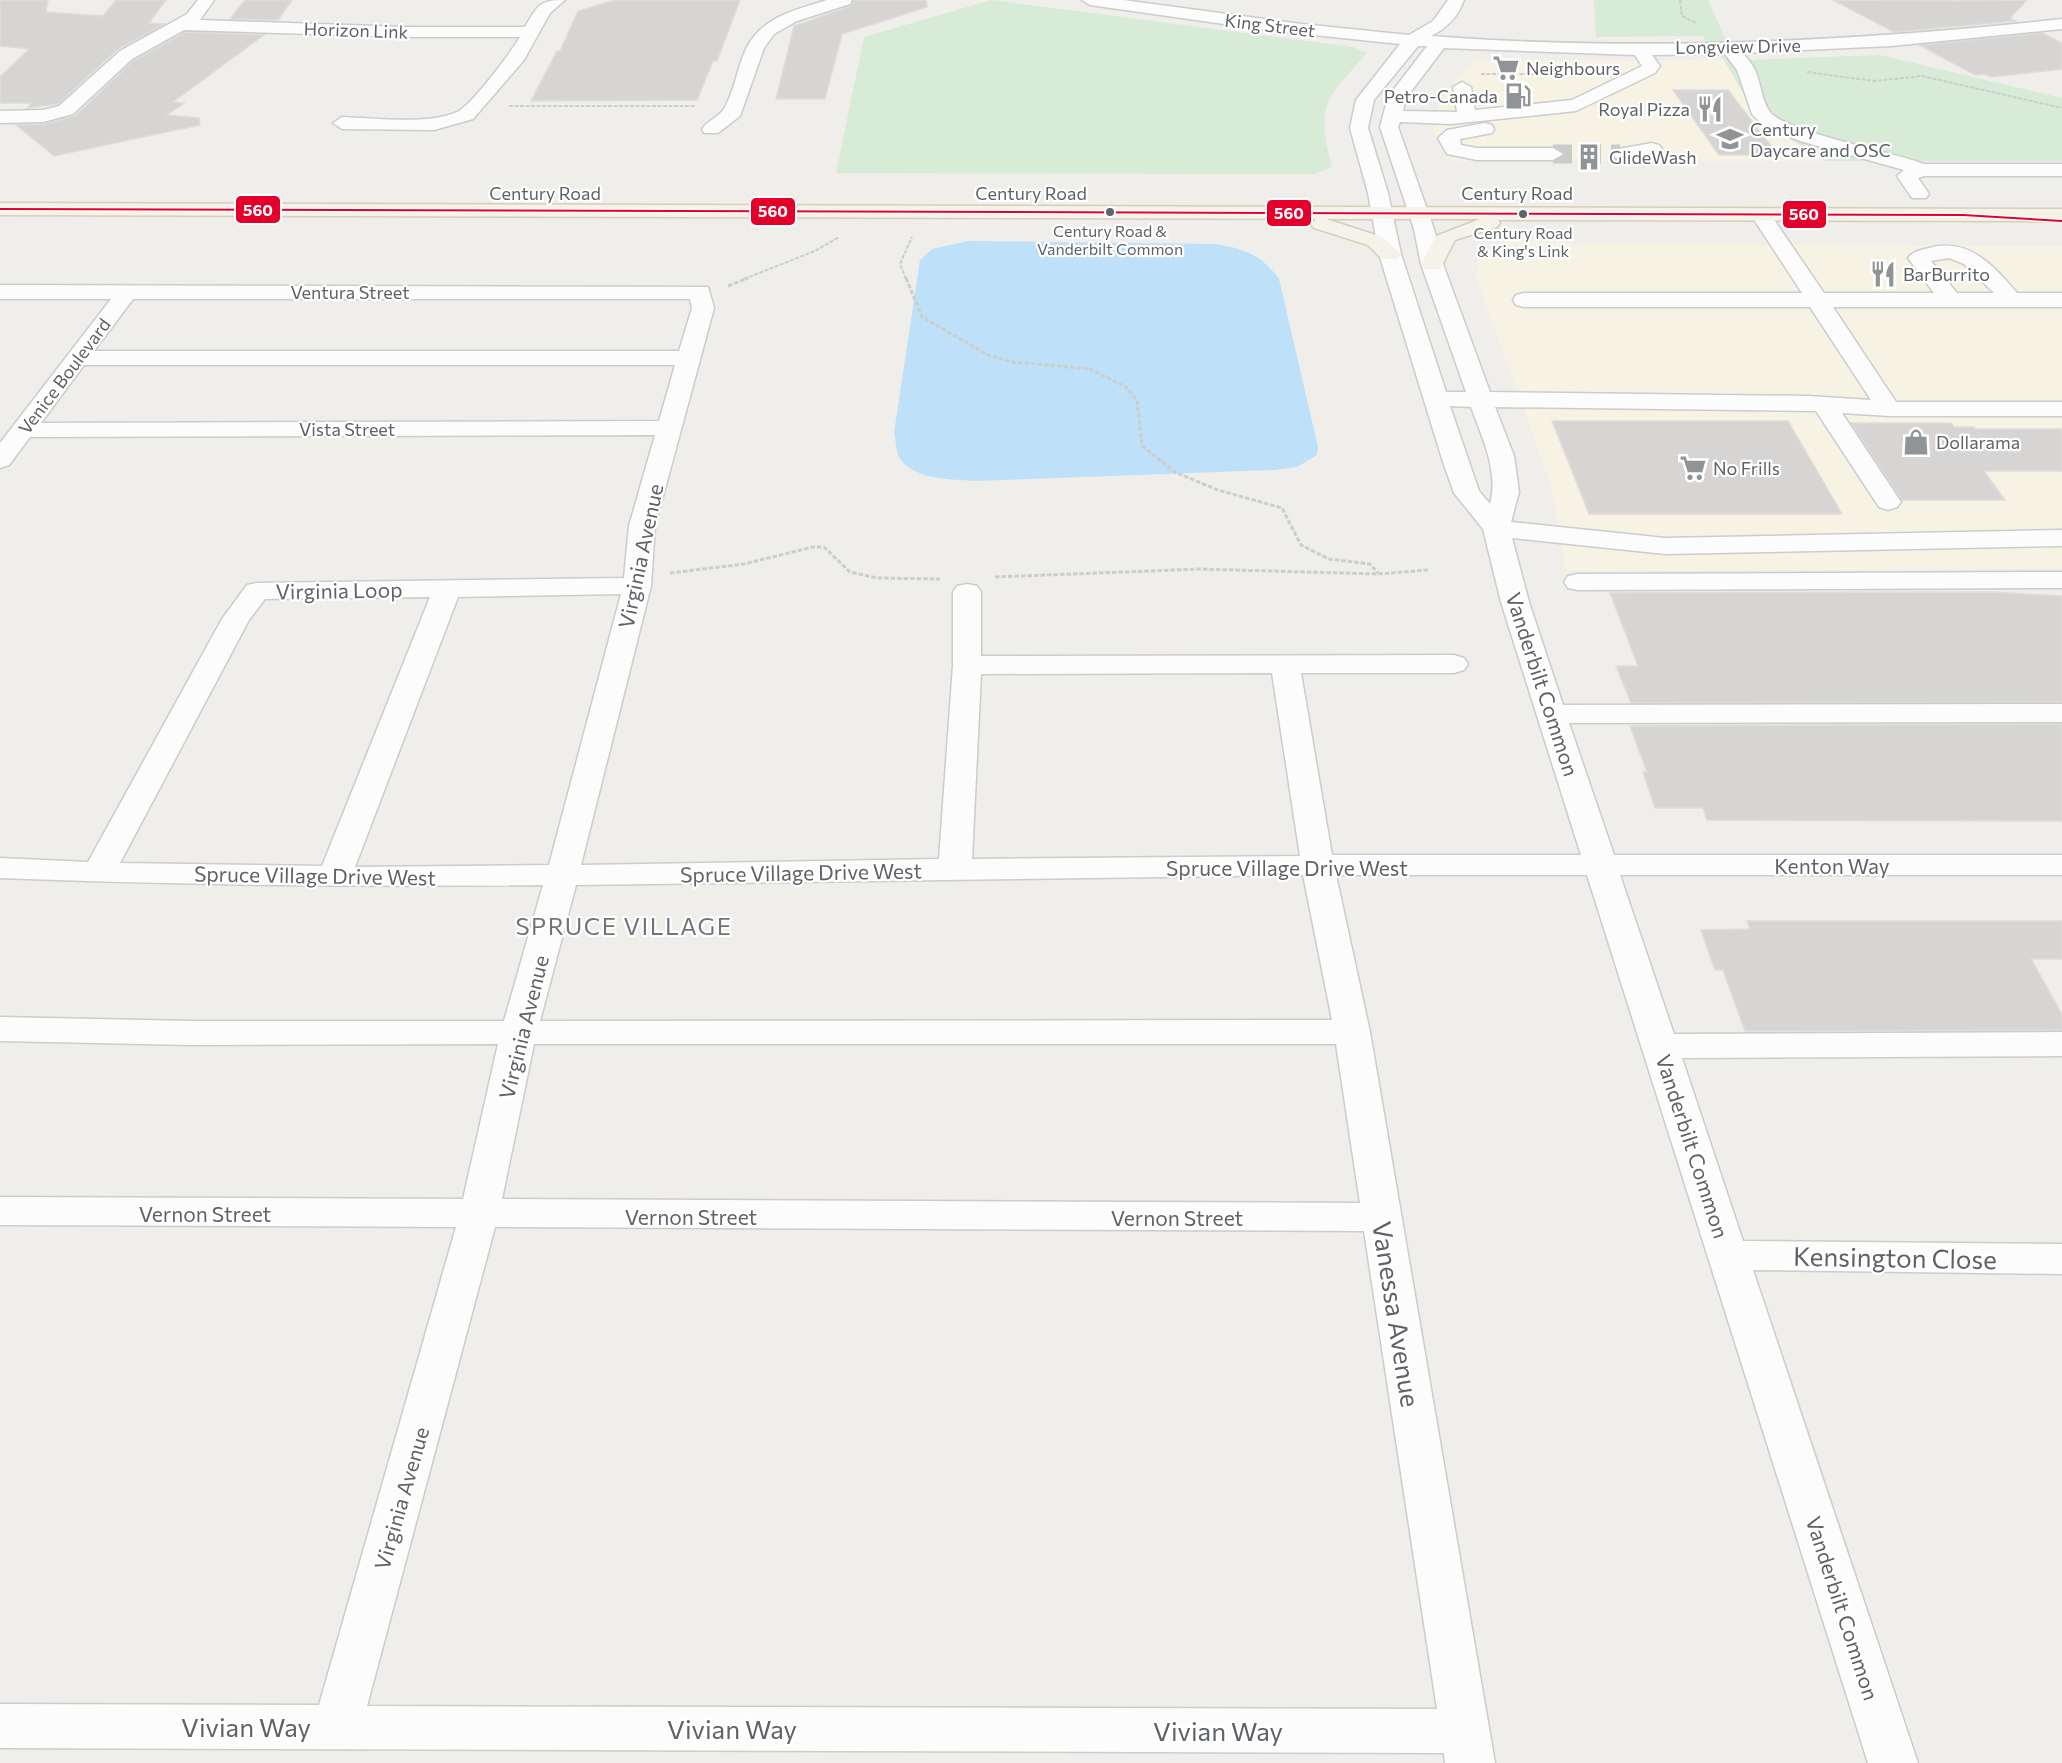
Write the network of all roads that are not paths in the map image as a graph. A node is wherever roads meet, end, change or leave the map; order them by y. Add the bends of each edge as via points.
1 (206, 0) edge
2 (557, 0) edge
3 (844, 0) edge
4 (1090, 0) edge
5 (1195, 0) edge
6 (1456, 0) edge
7 (1177, 12) junction
8 (2062, 24) edge
9 (183, 25) junction
10 (530, 32) junction
11 (1439, 33) junction
12 (1414, 39) junction
13 (1729, 47) junction
14 (1639, 48) junction
15 (1462, 87) dead end
16 (1390, 116) junction
17 (1467, 116) junction
18 (0, 117) edge
19 (342, 123) dead end
20 (711, 129) dead end
21 (1485, 129) dead end
22 (1652, 149) dead end
23 (1554, 154) tunnel mouth
24 (1620, 154) tunnel mouth
25 (1921, 170) junction
26 (2062, 170) edge
27 (82, 190) dead end
28 (1233, 193) dead end
29 (1434, 193) dead end
30 (1898, 194) dead end
31 (1919, 194) junction
32 (1943, 194) dead end
33 (1875, 195) dead end
34 (1375, 200) junction
35 (1415, 204) junction
36 (0, 209) edge
37 (1094, 214) junction
38 (1248, 214) junction
39 (1558, 215) junction
40 (1761, 215) junction
41 (1963, 215) junction
42 (2062, 215) edge
43 (2062, 221) edge
44 (1390, 254) junction
45 (1432, 264) junction
46 (0, 292) edge
47 (127, 292) junction
48 (700, 292) joint
49 (1817, 298) junction
50 (1950, 299) junction
51 (2010, 299) junction
52 (1524, 300) dead end
53 (2062, 300) edge
54 (75, 358) junction
55 (689, 358) junction
56 (1436, 399) junction
57 (1482, 400) junction
58 (1824, 404) junction
59 (1889, 409) junction
60 (2062, 409) edge
61 (670, 428) junction
62 (25, 430) junction
63 (0, 460) edge
64 (1888, 502) dead end
65 (1496, 528) junction
66 (2062, 538) edge
67 (638, 580) junction
68 (2062, 580) edge
69 (1578, 582) dead end
70 (969, 583) road end
71 (447, 589) junction
72 (1454, 664) dead end
73 (967, 665) junction
74 (1285, 665) junction
75 (2062, 713) edge
76 (1553, 714) junction
77 (1602, 865) junction
78 (2062, 865) edge
79 (1318, 867) junction
80 (0, 868) edge
81 (955, 869) junction
82 (98, 873) junction
83 (335, 875) junction
84 (561, 877) junction
85 (0, 1029) edge
86 (519, 1032) junction
87 (1352, 1032) junction
88 (2062, 1044) edge
89 (1660, 1046) junction
90 (0, 1211) edge
91 (479, 1215) junction
92 (1382, 1217) junction
93 (1728, 1255) junction
94 (2062, 1259) edge
95 (0, 1726) edge
96 (338, 1726) junction
97 (1467, 1747) edge
98 (1893, 1763) edge

1 - 9 street
2 - 10 street via 543,10
3 - 20 street via 791,17 768,30 755,48 735,106 726,120
4 - 7 street, King Street
5 - 7 street
6 - 11 street
7 - 12 street, King Street
8 - 13 street, Longview Drive via 1875,42
9 - 10 street, Horizon Link
9 - 18 street via 126,55 66,110 43,116
10 - 19 street via 518,56 466,115 434,124
11 - 12 street, Longview Drive
11 - 14 street, Longview Drive
11 - 16 street via 1397,97
12 - 34 street, Vanderbilt Common via 1374,86 1360,114 1361,140
13 - 14 street, Longview Drive
13 - 25 street via 1746,69 1761,114 1772,123
14 - 17 street via 1651,66 1649,69 1576,105
15 - 17 street
16 - 17 street
16 - 35 street, Vanderbilt Common via 1392,141
21 - 23 street via 1448,138 1454,150 1468,154
22 - 24 street
25 - 26 street
25 - 31 street via 1907,176
27 - 28 main road, Century Road
29 - 35 main road, Century Road
30 - 31 main road
31 - 32 main road
33 - 35 main road via 1727,201
34 - 35 main road, Century Road
34 - 37 main road via 1132,207
34 - 38 main road, Century Road
34 - 44 street, Vanderbilt Common
35 - 39 main road, Century Road
35 - 45 street, Vanderbilt Common
36 - 37 main road, Century Road
37 - 38 main road, Century Road
38 - 44 main road via 1333,226 1375,241
39 - 40 main road, Century Road
39 - 45 main road via 1484,224 1448,236
40 - 41 main road, Century Road
40 - 49 street
41 - 42 main road, Century Road
41 - 43 main road
44 - 56 street, Vanderbilt Common
45 - 57 street, Vanderbilt Common
46 - 47 street, Ventura Street
47 - 48 street, Ventura Street
47 - 54 street, Venice Boulevard
48 - 55 street, Virginia Avenue via 703,308
49 - 50 street
49 - 52 street
49 - 59 street
50 - 51 street
50 - 51 street via 1919,258 1939,253 1974,259
51 - 53 street
54 - 55 street
54 - 62 street, Venice Boulevard
55 - 61 street, Virginia Avenue
56 - 57 street
56 - 65 street, Vanderbilt Common via 1467,493
57 - 58 street
57 - 65 street, Vanderbilt Common via 1501,456 1506,492
58 - 59 street
58 - 64 street
59 - 60 street
61 - 62 street, Vista Street
61 - 67 street, Virginia Avenue via 642,526
62 - 63 street, Venice Boulevard
65 - 66 street via 1665,546
65 - 76 street, Vanderbilt Common via 1515,602
67 - 71 street, Virginia Loop
67 - 84 street, Virginia Avenue
68 - 69 street
70 - 73 street
71 - 82 street, Virginia Loop via 257,591 236,619
71 - 83 street
72 - 74 street
73 - 74 street
73 - 81 street
74 - 79 street, Vanessa Avenue
75 - 76 street
76 - 77 street, Vanderbilt Common
77 - 78 street, Kenton Way
77 - 79 street, Spruce Village Drive West
77 - 89 street, Vanderbilt Common
79 - 81 street, Spruce Village Drive West
79 - 87 street, Vanessa Avenue
80 - 82 street, Spruce Village Drive West
81 - 84 street, Spruce Village Drive West
82 - 83 street, Spruce Village Drive West
83 - 84 street, Spruce Village Drive West
84 - 86 street, Virginia Avenue
85 - 86 street
86 - 87 street
86 - 91 street, Virginia Avenue
87 - 92 street, Vanessa Avenue
88 - 89 street
89 - 93 street, Vanderbilt Common
90 - 91 street, Vernon Street
91 - 92 street, Vernon Street
91 - 96 street, Virginia Avenue
92 - 97 street, Vanessa Avenue
93 - 94 street, Kensington Close
93 - 98 street, Vanderbilt Common
95 - 96 street, Vivian Way
96 - 97 street, Vivian Way

